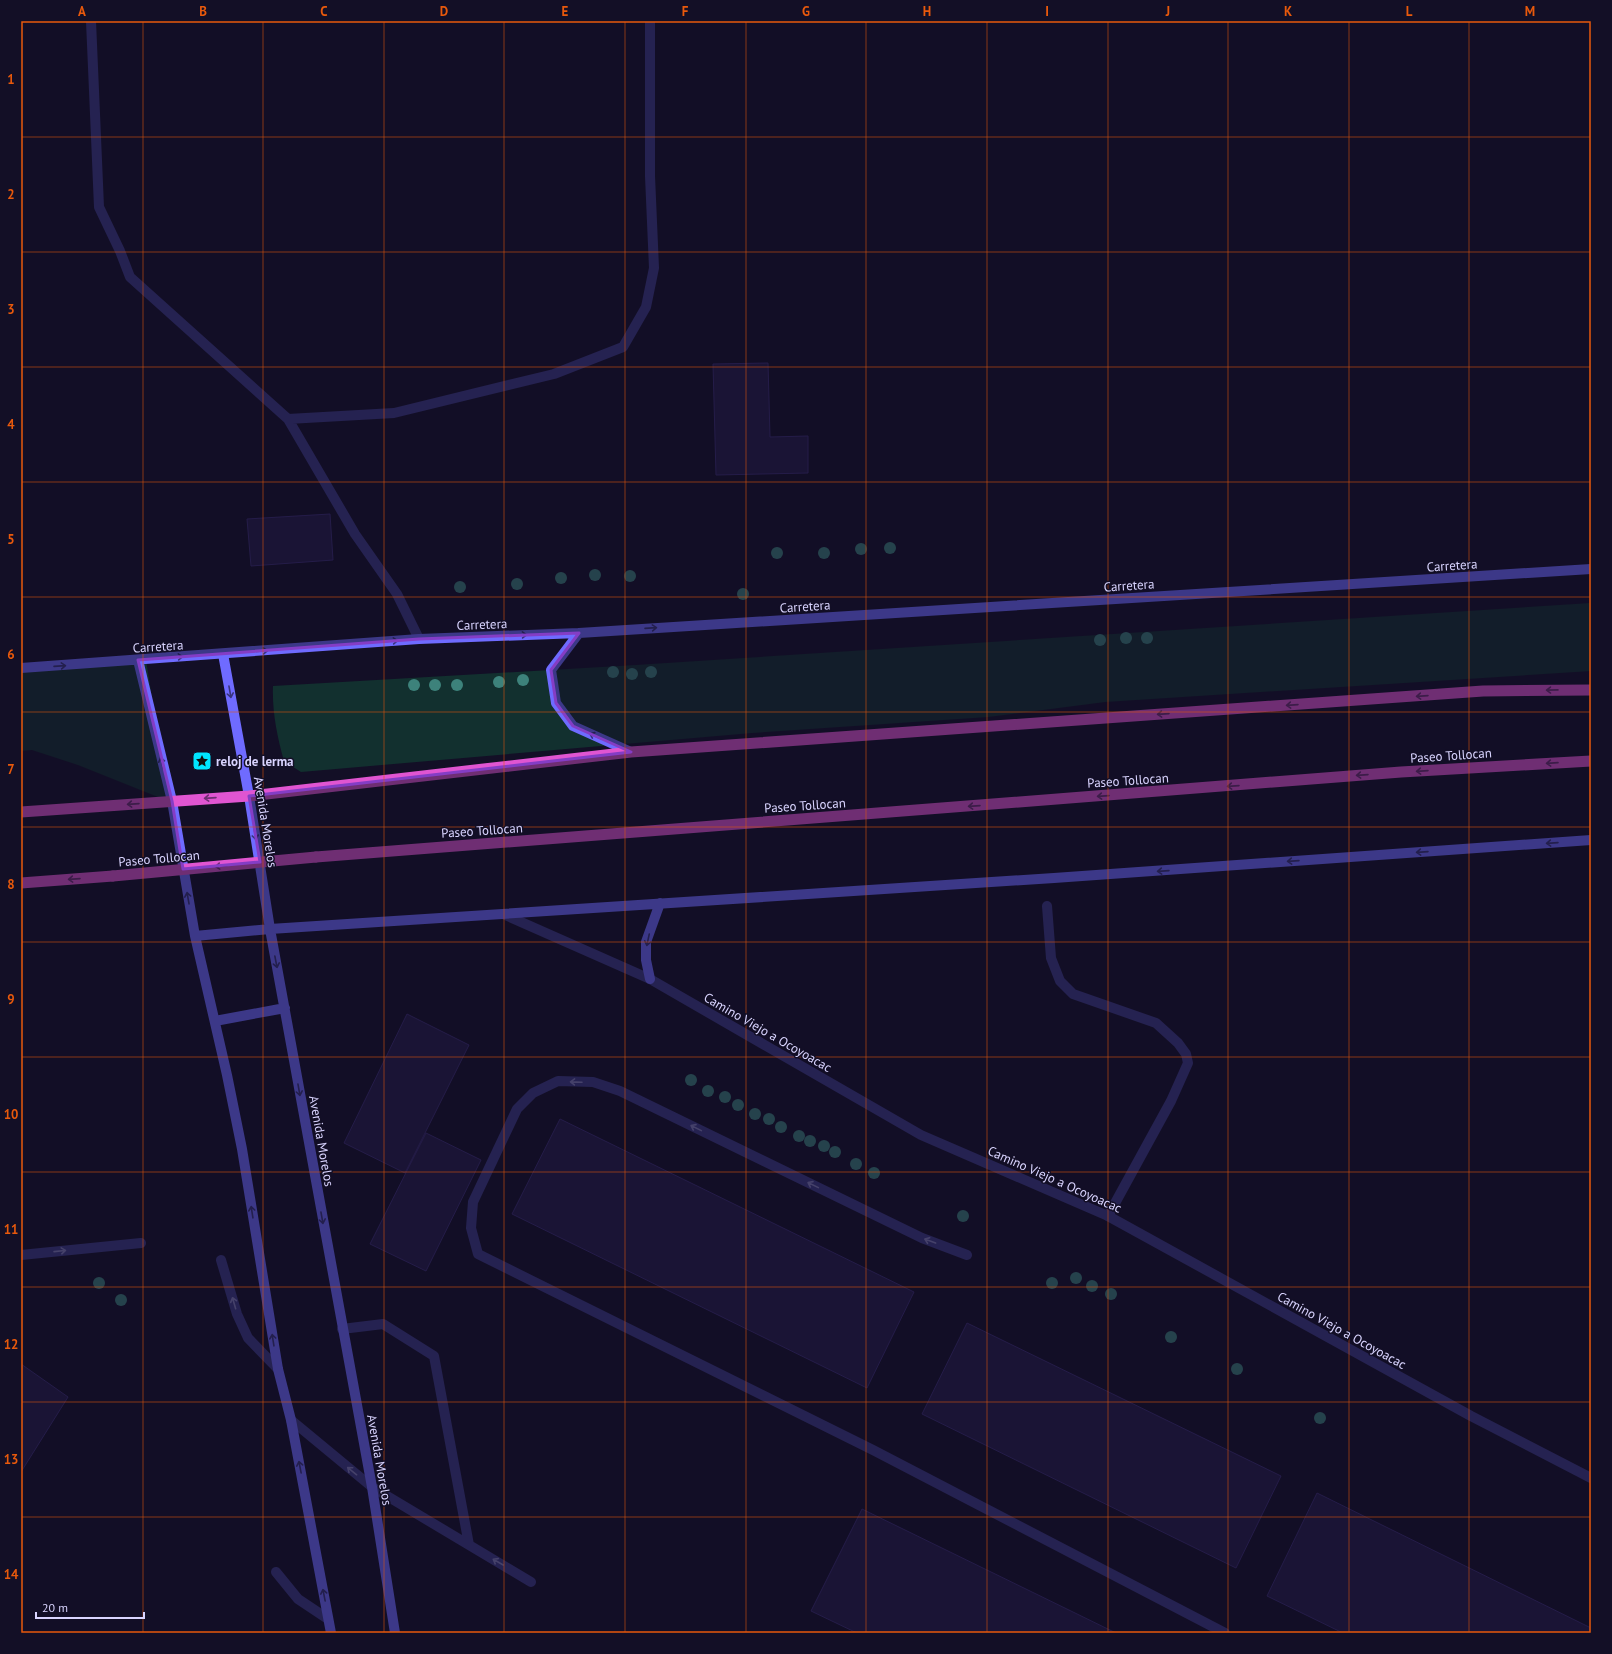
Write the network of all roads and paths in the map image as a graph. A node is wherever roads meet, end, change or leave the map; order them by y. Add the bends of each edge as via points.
1 (92, 21) edge
2 (650, 21) edge
3 (288, 419) junction
4 (1591, 569) edge
5 (579, 633) junction
6 (419, 639) junction
7 (223, 654) junction
8 (138, 660) junction
9 (21, 668) edge
10 (1591, 690) edge
11 (631, 752) junction
12 (1591, 761) edge
13 (249, 796) junction
14 (172, 801) junction
15 (21, 812) edge
16 (1591, 840) edge
17 (21, 883) edge
18 (660, 904) junction
19 (1047, 906) dead end
20 (503, 914) junction
21 (270, 929) junction
22 (195, 936) junction
23 (650, 979) junction
24 (285, 1008) junction
25 (215, 1021) junction
26 (1108, 1216) junction
27 (141, 1243) dead end
28 (21, 1255) edge
29 (967, 1255) dead end
30 (221, 1260) dead end
31 (342, 1329) junction
32 (278, 1369) junction
33 (291, 1420) junction
34 (1591, 1478) edge
35 (372, 1487) junction
36 (469, 1545) junction
37 (276, 1572) dead end
38 (531, 1582) dead end
39 (328, 1619) junction
40 (331, 1633) edge
41 (395, 1633) edge
42 (1225, 1633) edge

1 - 3 street via 99,207 130,277
2 - 3 street via 650,176 654,268 646,307 623,346 554,374 394,413
3 - 6 street via 355,534 397,594
5 -> 4 main road, Carretera
6 -> 5 main road, Carretera
11 -> 5 main road via 573,726 556,703 551,670
7 -> 6 main road, Carretera
8 -> 7 main road, Carretera
7 -> 13 main road, Avenida Morelos
9 -> 8 main road, Carretera
14 -> 8 main road
10 -> 11 highway via 1483,691
11 - 13 highway
12 -> 17 highway, Paseo Tollocan, bridge via 1393,773 316,857
13 -> 14 highway
13 -> 21 main road, Avenida Morelos
14 -> 15 highway
22 -> 14 main road
16 -> 18 main road
18 - 20 main road
18 -> 23 main road via 646,942
19 - 26 street via 1051,958 1060,981 1073,994 1156,1023 1178,1043 1188,1062 1171,1101
20 - 21 main road
20 - 23 street, Camino Viejo a Ocoyoacac
21 - 22 main road
21 -> 24 main road, Avenida Morelos
22 - 25 main road
23 - 26 street, Camino Viejo a Ocoyoacac via 921,1135
24 - 25 main road
24 -> 31 main road, Avenida Morelos
32 -> 25 main road via 242,1150
26 - 34 street, Camino Viejo a Ocoyoacac via 1464,1412
28 -> 27 street
29 -> 42 street via 922,1238 620,1090 593,1082 558,1081 533,1094 517,1109 472,1202 471,1228 478,1254 873,1450
32 -> 30 street via 248,1338 237,1314
31 - 35 main road, Avenida Morelos
31 - 36 street via 383,1324 434,1356
32 - 33 main road
35 -> 33 street
39 -> 33 main road
35 - 36 street
35 - 41 main road, Avenida Morelos
38 -> 36 street
37 - 39 street via 298,1599
39 - 40 main road

